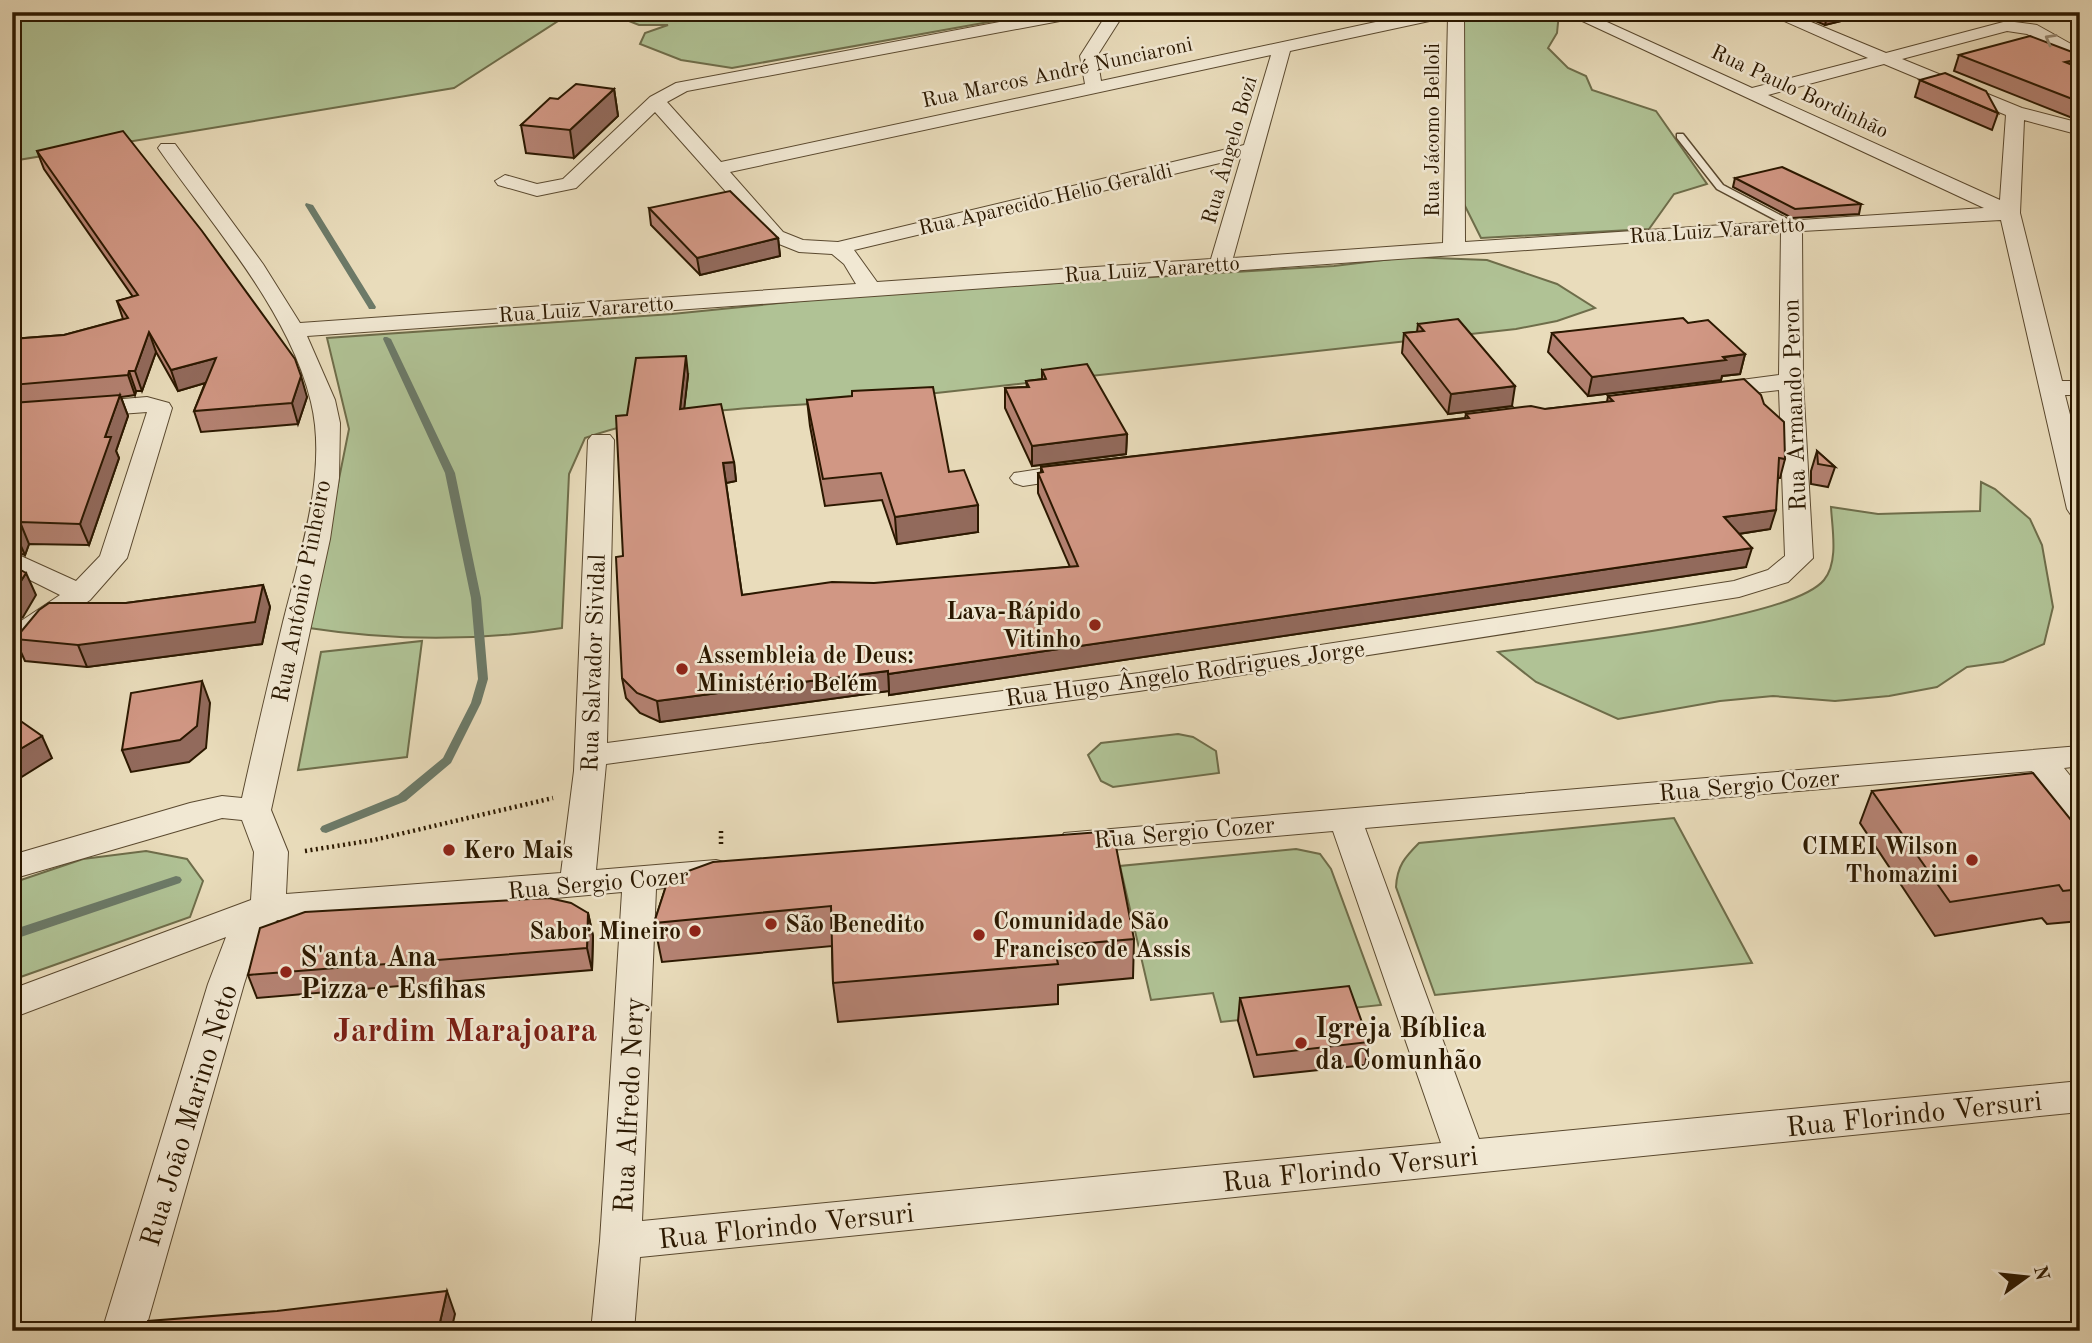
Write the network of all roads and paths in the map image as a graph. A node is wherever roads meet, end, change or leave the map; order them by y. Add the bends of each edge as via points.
1 (1081, 12) edge
2 (1116, 12) edge
3 (1446, 12) edge
4 (1456, 12) edge
5 (1571, 12) edge
6 (1772, 12) edge
7 (1282, 47) junction
8 (2080, 56) edge
9 (1881, 57) junction
10 (1095, 87) junction
11 (1751, 94) junction
12 (656, 101) junction
13 (2015, 112) junction
14 (2080, 129) edge
15 (1680, 136) dead end
16 (168, 148) dead end
17 (1253, 149) junction
18 (719, 168) junction
19 (505, 181) dead end
20 (2010, 213) junction
21 (1792, 225) junction
22 (838, 248) junction
23 (1454, 248) junction
24 (1220, 264) junction
25 (869, 288) junction
26 (293, 330) junction
27 (1791, 381) junction
28 (2051, 388) junction
29 (2080, 388) edge
30 (1683, 394) edge
31 (12, 415) edge
32 (601, 440) dead end
33 (1104, 467) edge
34 (1023, 478) dead end
35 (2080, 509) edge
36 (12, 561) edge
37 (1778, 576) joint
38 (80, 594) junction
39 (12, 640) edge
40 (590, 756) junction
41 (2080, 756) edge
42 (2041, 761) junction
43 (588, 788) junction
44 (254, 810) junction
45 (2080, 810) edge
46 (1345, 818) junction
47 (1039, 845) edge
48 (271, 856) junction
49 (12, 867) edge
50 (748, 869) edge
51 (640, 878) junction
52 (577, 885) junction
53 (268, 907) junction
54 (12, 1004) edge
55 (2080, 1096) edge
56 (1465, 1157) junction
57 (621, 1241) junction
58 (123, 1331) edge
59 (612, 1331) edge

1 - 12 street via 682,87
2 - 10 street via 1088,54 1085,69
3 - 7 street, Rua Marcos André Nunciaroni
4 - 23 street, Rua Jácomo Belloli
5 - 11 street, Rua Paulo Bordinhão
6 - 9 street
7 - 10 street, Rua Marcos André Nunciaroni
7 - 17 street, Rua Ângelo Bozi
8 -> 9 street via 2019,26
9 - 11 street
9 - 13 street
10 - 18 street, Rua Marcos André Nunciaroni
11 - 20 street, Rua Paulo Bordinhão
12 - 18 street, Rua Aparecido Helio Geraldi
12 - 19 street via 569,184 537,190
13 - 14 street
13 - 20 street
15 - 21 lane via 1720,187
16 - 26 street, Rua Antônio Pinheiro
17 - 22 street, Rua Aparecido Helio Geraldi
17 - 24 street, Rua Ângelo Bozi
18 - 22 street, Rua Aparecido Helio Geraldi via 776,236 799,246
20 - 21 street, Rua Luiz Vararetto
20 - 28 street
21 - 23 street, Rua Luiz Vararetto
21 - 27 street, Rua Armando Peron
22 - 25 street via 853,260
23 - 24 street, Rua Luiz Vararetto
24 - 25 street, Rua Luiz Vararetto
25 - 26 street, Rua Luiz Vararetto
26 - 44 street, Rua Antônio Pinheiro via 323,401 329,428 321,518
27 - 30 street
27 - 37 street, Rua Armando Peron via 1799,558
28 - 29 street
28 - 35 street
31 - 38 street via 147,404 160,408 113,558
32 - 40 street, Rua Salvador Sividal
33 - 34 street
36 - 38 street
37 - 40 street, Rua Hugo Ângelo Rodrigues Jorge via 1739,589 1139,682
38 - 39 street
40 - 43 street, Rua Salvador Sividal
41 - 42 street, Rua Sergio Cozer
42 - 45 street
42 - 46 street, Rua Sergio Cozer
43 - 48 path via 387,837
43 - 52 street, Rua Salvador Sividal
44 - 48 street
44 - 49 street via 222,807 190,814
46 - 47 street, Rua Sergio Cozer
46 - 56 street
48 - 53 street
50 - 51 street, Rua Sergio Cozer
51 - 52 street, Rua Sergio Cozer
51 - 57 street, Rua Alfredo Nery
52 - 53 street, Rua Sergio Cozer
53 - 54 street, Rua Sergio Cozer
53 - 58 street, Rua João Marino Neto via 236,953
55 - 56 street, Rua Florindo Versuri
56 - 57 street, Rua Florindo Versuri
57 - 59 street, Rua Alfredo Nery

